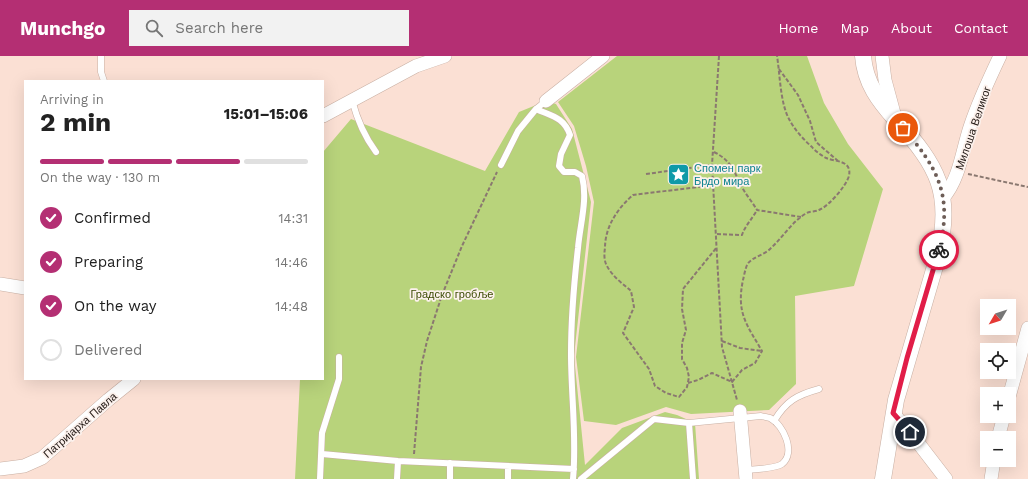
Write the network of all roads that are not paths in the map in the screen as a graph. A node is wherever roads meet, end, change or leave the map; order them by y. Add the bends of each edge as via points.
1 (101, 56) edge
2 (445, 56) edge
3 (603, 56) edge
4 (863, 56) edge
5 (882, 56) edge
6 (1000, 56) edge
7 (104, 80) edge
8 (352, 100) junction
9 (546, 100) joint
10 (536, 109) junction
11 (324, 115) edge
12 (897, 120) junction
13 (376, 152) dead end
14 (500, 165) road end
15 (943, 198) junction
16 (0, 284) edge
17 (24, 288) edge
18 (1028, 328) edge
19 (339, 357) dead end
20 (133, 380) edge
21 (1012, 387) edge
22 (819, 389) dead end
23 (893, 413) junction
24 (740, 415) junction
25 (774, 421) junction
26 (689, 423) junction
27 (322, 454) junction
28 (398, 461) junction
29 (450, 464) junction
30 (508, 466) junction
31 (993, 467) edge
32 (0, 469) edge
33 (574, 469) junction
34 (745, 475) edge
35 (320, 479) edge
36 (397, 479) edge
37 (450, 479) edge
38 (508, 479) edge
39 (573, 479) edge
40 (581, 479) edge
41 (693, 479) edge
42 (883, 479) edge
43 (946, 479) edge
44 (991, 479) edge

1 - 7 lane
2 - 8 street via 416,66
3 - 9 street
4 - 12 street via 869,82 879,100
5 - 12 street via 885,80
6 - 15 street, Милоша Великог via 970,127 954,182
8 - 11 street
8 - 13 lane via 366,139
9 - 10 lane
10 - 14 lane via 518,131
10 - 33 lane via 567,126 570,135 561,154 560,166 564,172 575,172 582,176 585,189 571,354
12 - 15 street via 933,167
15 - 23 street via 944,222 941,244
16 - 17 street
18 - 21 street
19 - 27 lane via 339,379 322,433
20 - 32 street, Патријарха Павла via 42,458 24,466
22 - 25 lane via 792,399
23 - 42 street
23 - 43 street
24 - 25 lane via 761,416
24 - 26 lane
24 - 34 street
25 - 34 lane via 785,435 788,448 786,458 778,466
26 - 40 lane via 654,419
26 - 41 lane
27 - 28 lane
27 - 35 lane
28 - 29 lane
28 - 36 lane
29 - 30 lane
29 - 37 lane
30 - 33 lane
30 - 38 lane
31 - 44 street
33 - 39 lane

